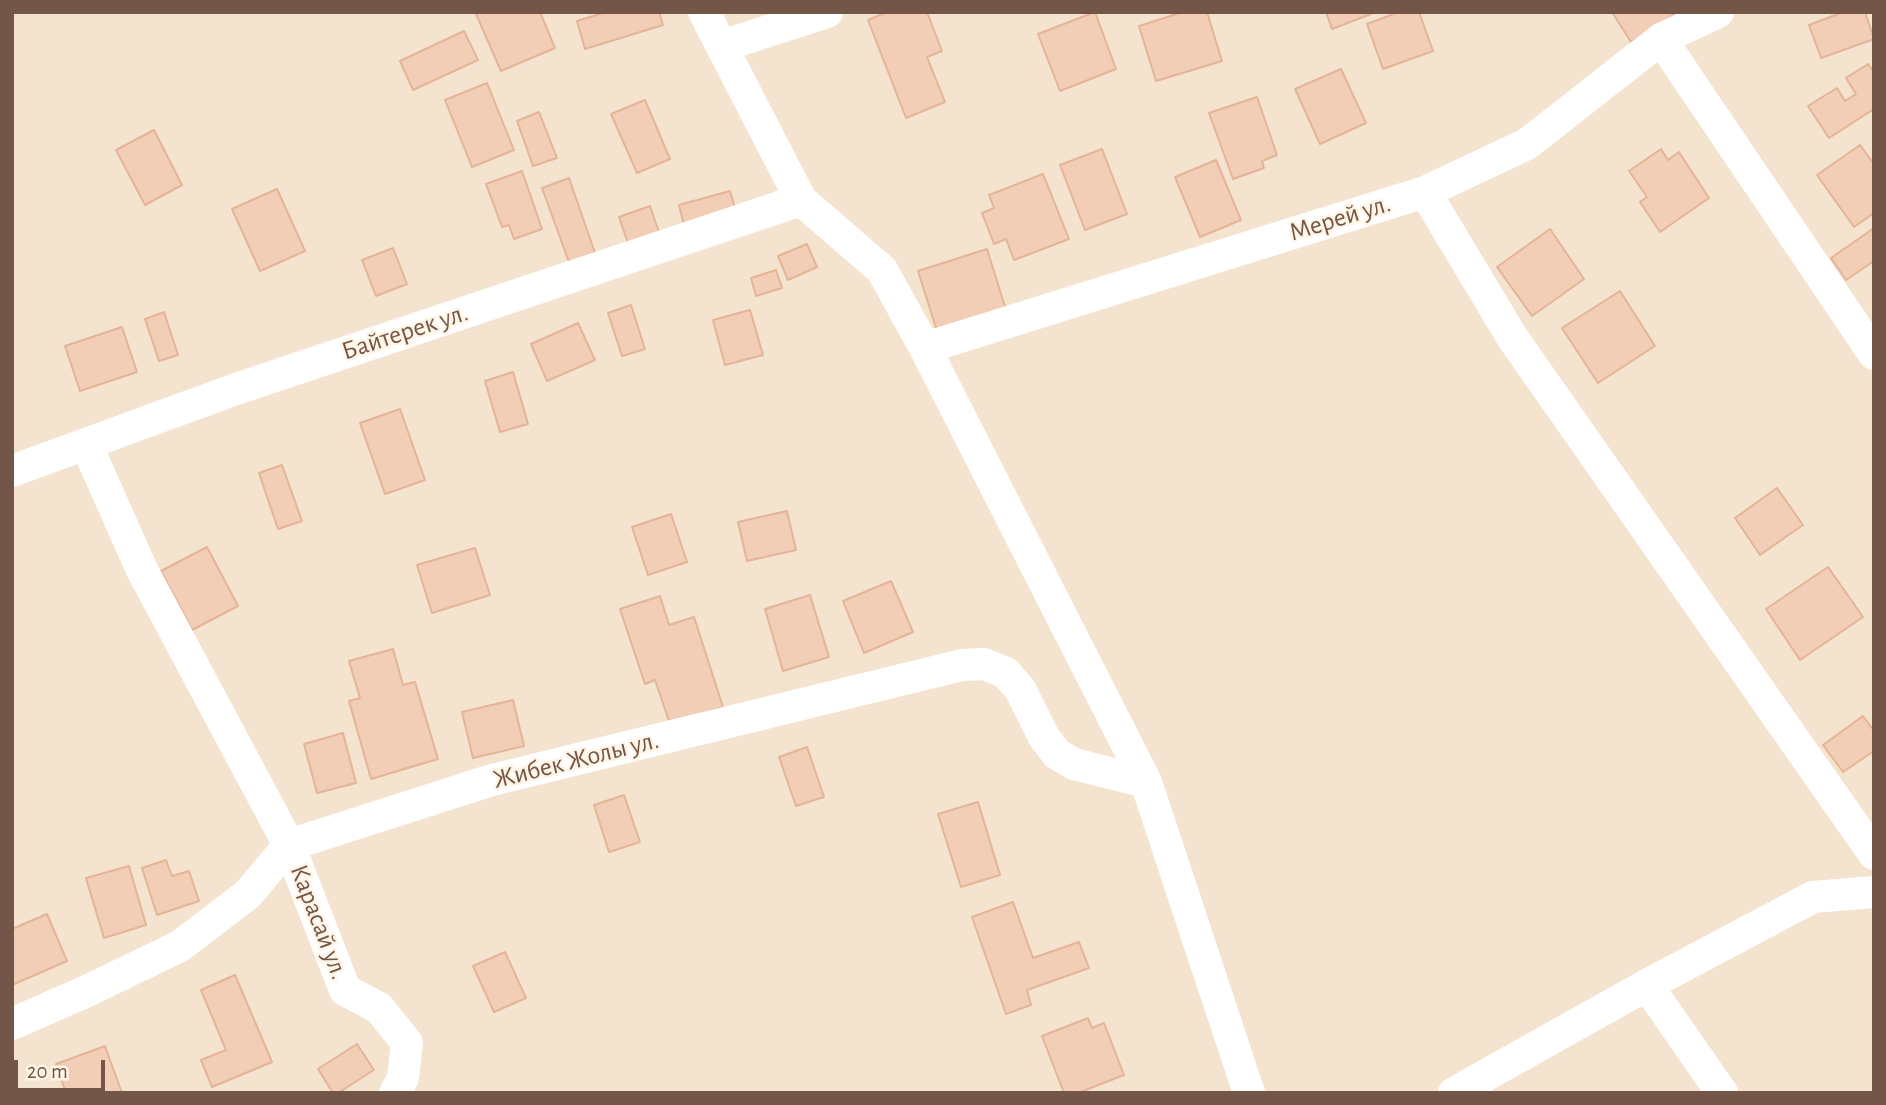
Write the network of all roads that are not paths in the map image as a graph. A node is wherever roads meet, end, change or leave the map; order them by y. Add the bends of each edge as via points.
1 (704, 12) edge
2 (827, 12) edge
3 (1718, 12) edge
4 (1661, 39) junction
5 (722, 46) junction
6 (1425, 192) junction
7 (801, 200) junction
8 (925, 348) junction
9 (1874, 354) edge
10 (86, 444) junction
11 (12, 471) edge
12 (1146, 782) junction
13 (289, 845) junction
14 (1874, 854) edge
15 (1874, 892) edge
16 (1647, 985) junction
17 (12, 1024) edge
18 (395, 1093) edge
19 (1249, 1093) edge
20 (1454, 1093) edge
21 (1722, 1093) edge

1 - 5 street
2 - 5 street
3 - 4 street, Мерей ул.
4 - 6 street, Мерей ул. via 1527,145
4 - 9 street
5 - 7 street
6 - 8 street, Мерей ул.
6 - 14 street via 1512,337
7 - 8 street via 882,270
7 - 10 street, Байтерек ул. via 249,384
8 - 12 street
10 - 11 street, Байтерек ул.
10 - 13 street via 142,570
12 - 13 street, Жибек Жолы ул. via 1074,764 1057,754 1020,689 1006,673 984,664 949,668 492,779
12 - 19 street
13 - 17 street via 248,894 180,946
13 - 18 street, Карасай ул. via 345,990 379,1008 407,1043 403,1079
15 - 16 street via 1813,897
16 - 20 street
16 - 21 street

